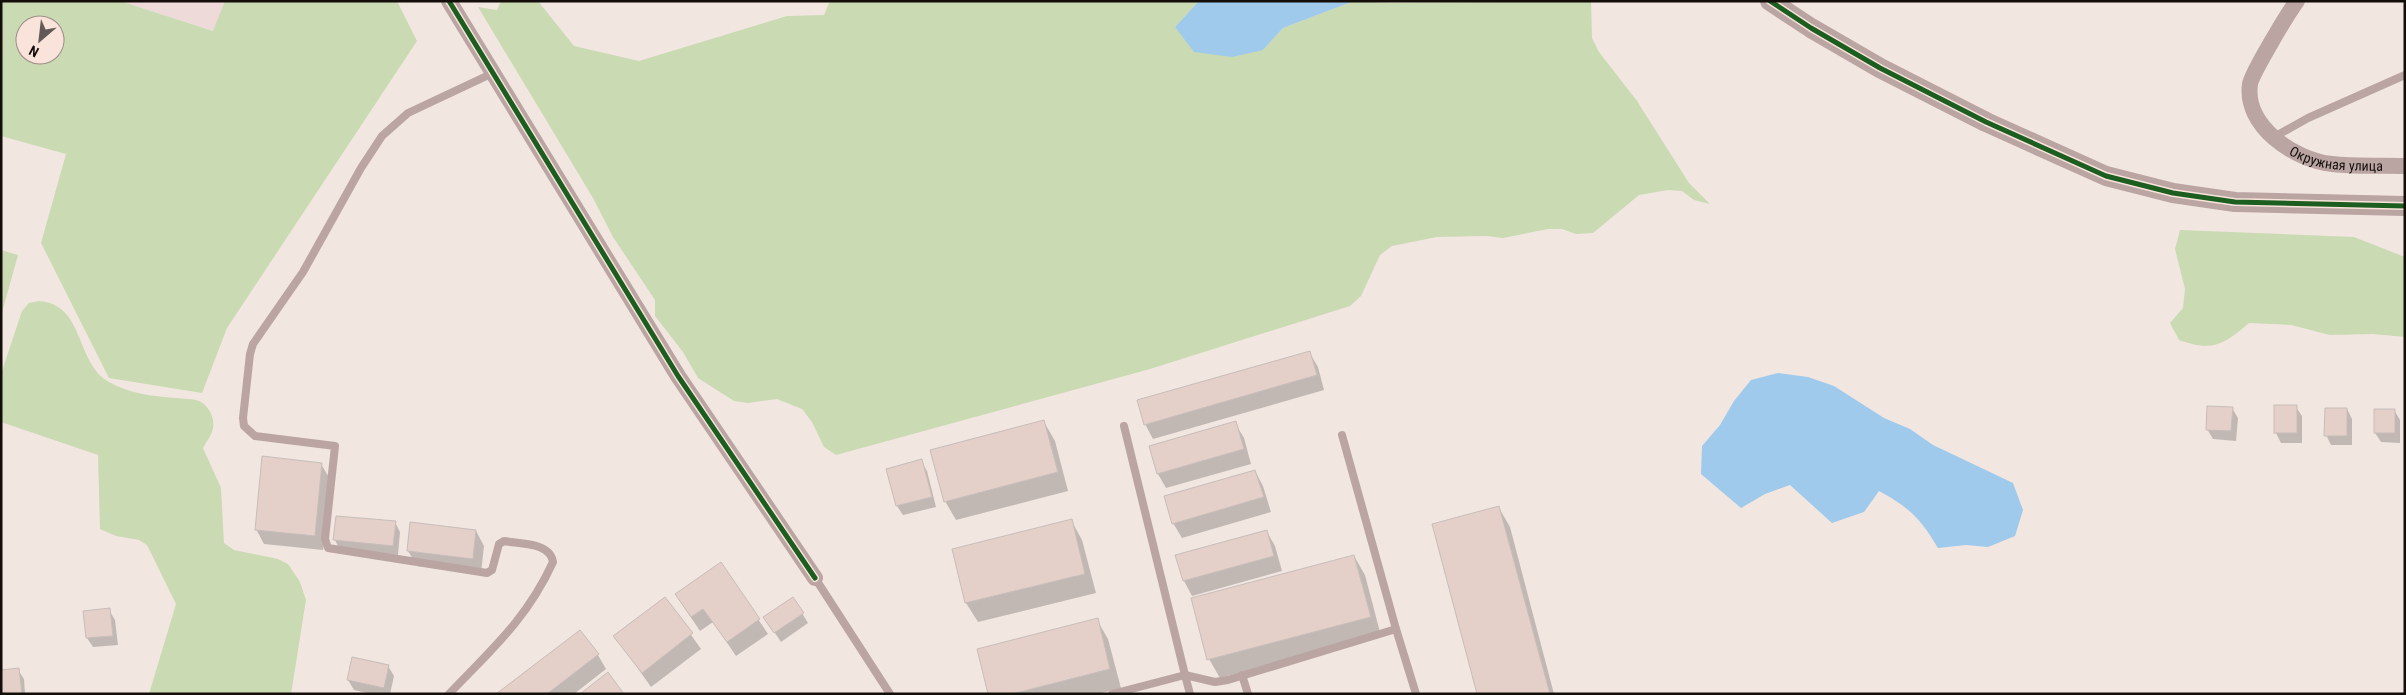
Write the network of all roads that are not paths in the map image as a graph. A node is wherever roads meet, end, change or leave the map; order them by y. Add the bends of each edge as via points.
1 (449, 1) edge
2 (1770, 1) edge
3 (2297, 1) edge
4 (493, 73) junction
5 (2405, 75) edge
6 (2274, 137) junction
7 (2405, 166) edge
8 (2405, 206) edge
9 (1124, 426) dead end
10 (1342, 435) dead end
11 (815, 578) joint
12 (1396, 629) junction
13 (1185, 675) junction
14 (1242, 676) junction
15 (449, 694) edge
16 (890, 694) edge
17 (1112, 694) edge
18 (1190, 694) edge
19 (1248, 694) edge
20 (1416, 694) edge

1 - 4 street
2 - 8 street via 1880,68 1986,122 2106,176 2172,194 2234,202
3 - 6 street, Окружная улица via 2250,82 2249,100 2255,114
4 - 11 street via 678,376
4 - 15 lane via 408,114 394,124 373,149 303,272 253,344 243,418 244,426 255,436 335,446 325,539 328,548 487,573 492,570 499,544 504,542 542,547 548,552 553,562 527,611
5 - 6 lane via 2308,118
6 - 7 street, Окружная улица via 2299,153 2331,164
9 - 13 lane
10 - 12 lane
11 - 16 lane
12 - 14 lane
12 - 20 lane
13 - 14 lane via 1215,682
13 - 17 lane
13 - 18 lane
14 - 19 lane

